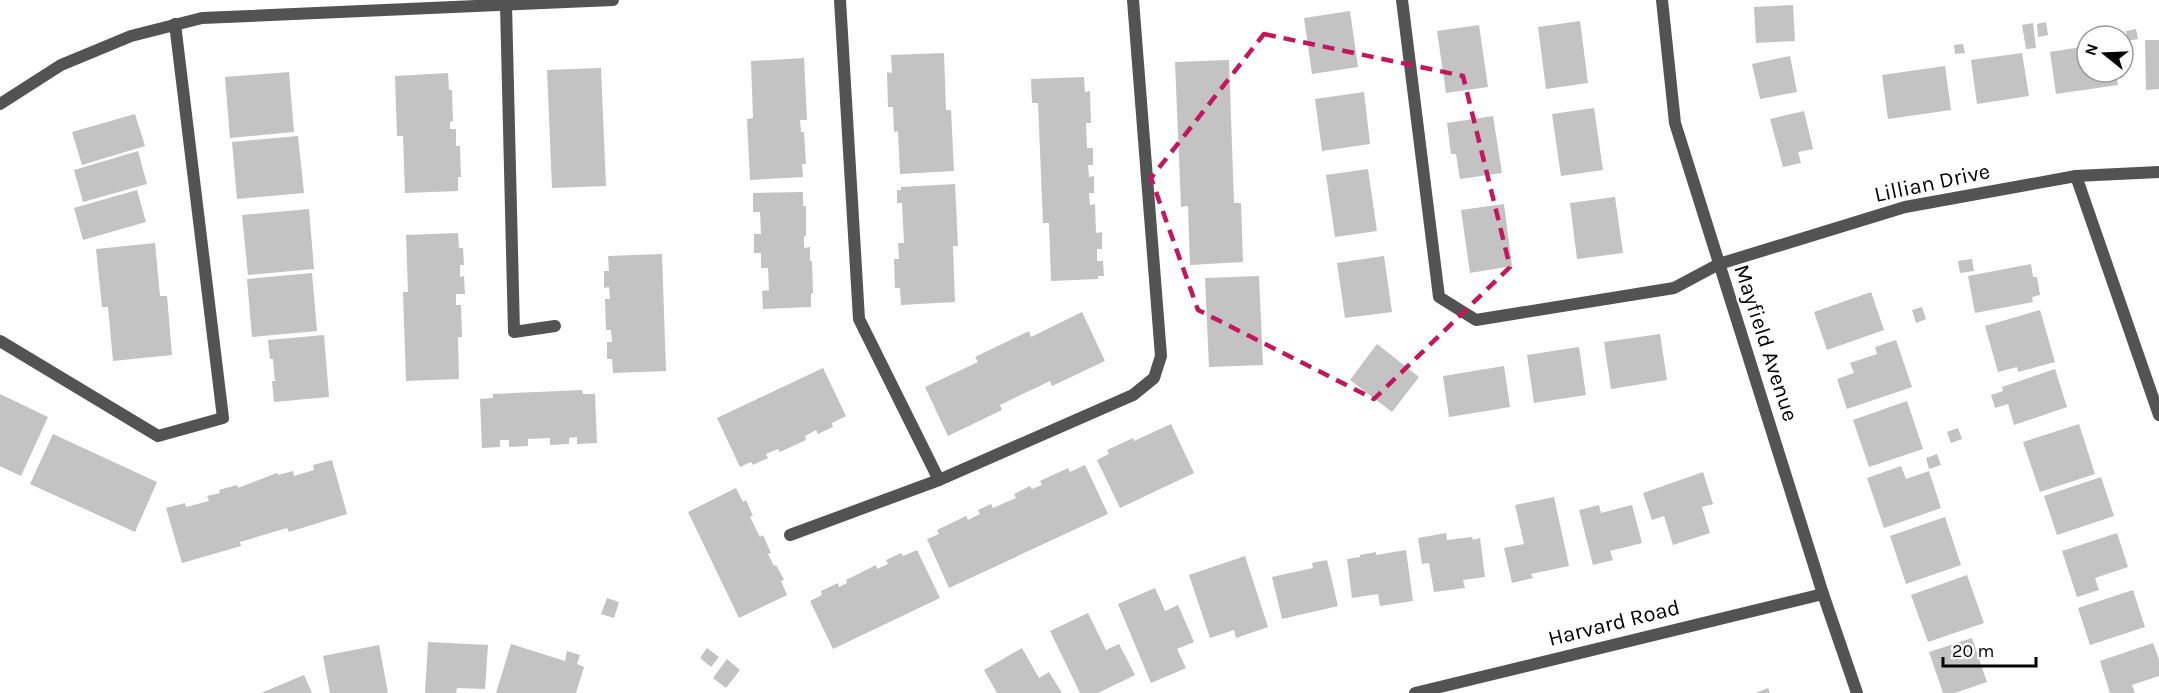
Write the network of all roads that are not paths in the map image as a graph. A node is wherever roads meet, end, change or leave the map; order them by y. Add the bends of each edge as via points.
1 (613, 0) edge
2 (840, 0) edge
3 (1133, 0) edge
4 (1402, 0) edge
5 (1662, 0) edge
6 (506, 4) junction
7 (175, 24) junction
8 (0, 104) edge
9 (2159, 172) edge
10 (2076, 176) junction
11 (1719, 264) junction
12 (555, 326) dead end
13 (0, 341) edge
14 (2159, 415) edge
15 (939, 480) junction
16 (790, 535) dead end
17 (1823, 594) junction
18 (1415, 693) edge
19 (1857, 693) edge

1 - 6 street
2 - 15 street via 859,319
3 - 15 street via 1161,356 1154,378 1133,394
4 - 11 street, Lillian Drive via 1438,297 1476,320 1674,288
5 - 11 street, Mayfield Avenue via 1675,123
6 - 7 street via 202,18
6 - 12 street via 514,332
7 - 8 street via 131,36 61,65
7 - 13 street via 223,418 158,436
9 - 10 street, Lillian Drive
10 - 11 street, Lillian Drive via 1905,207
10 - 14 street
11 - 17 street, Mayfield Avenue
15 - 16 street
17 - 18 street, Harvard Road
17 - 19 street, Mayfield Avenue

